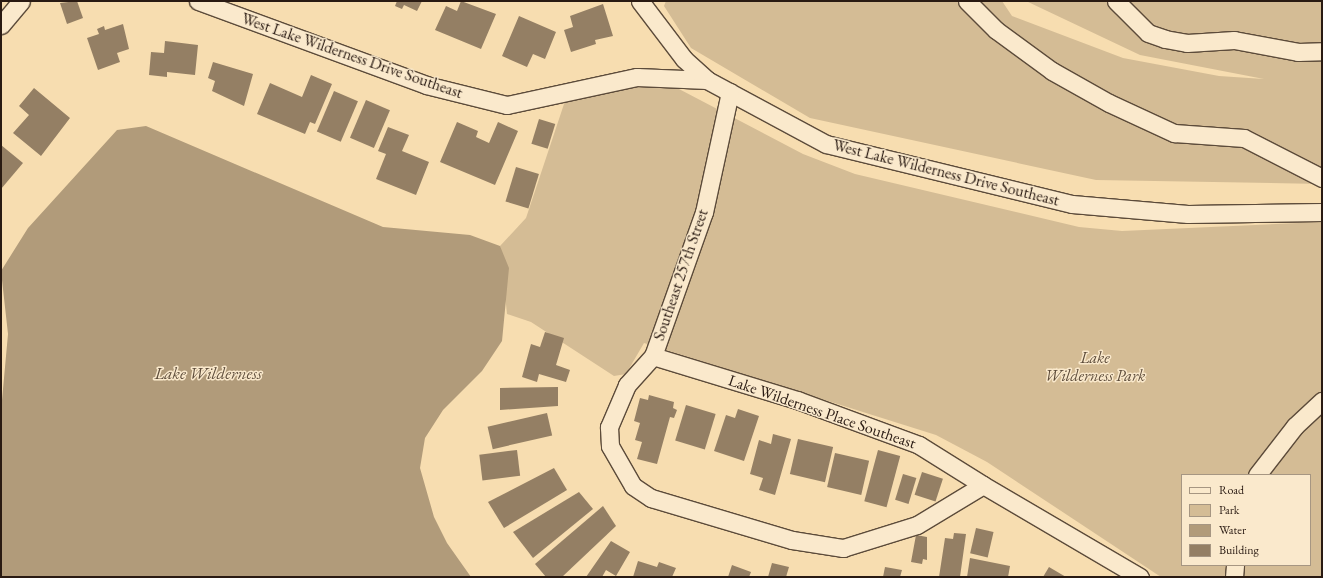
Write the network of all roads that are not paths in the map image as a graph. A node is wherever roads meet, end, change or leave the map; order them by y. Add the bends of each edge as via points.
1 (21, 1) edge
2 (198, 1) edge
3 (640, 1) edge
4 (967, 1) edge
5 (1116, 1) edge
6 (1, 25) edge
7 (1322, 51) edge
8 (707, 80) junction
9 (730, 92) junction
10 (1322, 178) edge
11 (1322, 212) edge
12 (653, 356) junction
13 (1322, 401) edge
14 (1257, 474) edge
15 (982, 485) junction
16 (1236, 566) edge
17 (1140, 577) edge
18 (1234, 577) edge

1 - 6 street
2 - 8 street, West Lake Wilderness Drive Southeast via 426,85 507,105 637,77
3 - 8 street via 684,59
4 - 10 street via 996,30 1052,71 1109,103 1174,134 1244,138
5 - 7 street via 1148,32 1165,39 1187,43 1234,40 1298,52
8 - 9 street, West Lake Wilderness Drive Southeast
9 - 11 street, West Lake Wilderness Drive Southeast via 826,144 1072,204 1188,214
9 - 12 street, Southeast 257th Street via 704,212
12 - 15 street, Lake Wilderness Place Southeast via 797,400 919,446
12 - 15 street, Southeast 257th Street via 627,385 609,427 610,446 633,486 651,498 817,545 843,548 883,537 944,511
13 - 14 street via 1295,426
15 - 17 street, Lake Wilderness Place Southeast
16 - 18 street

